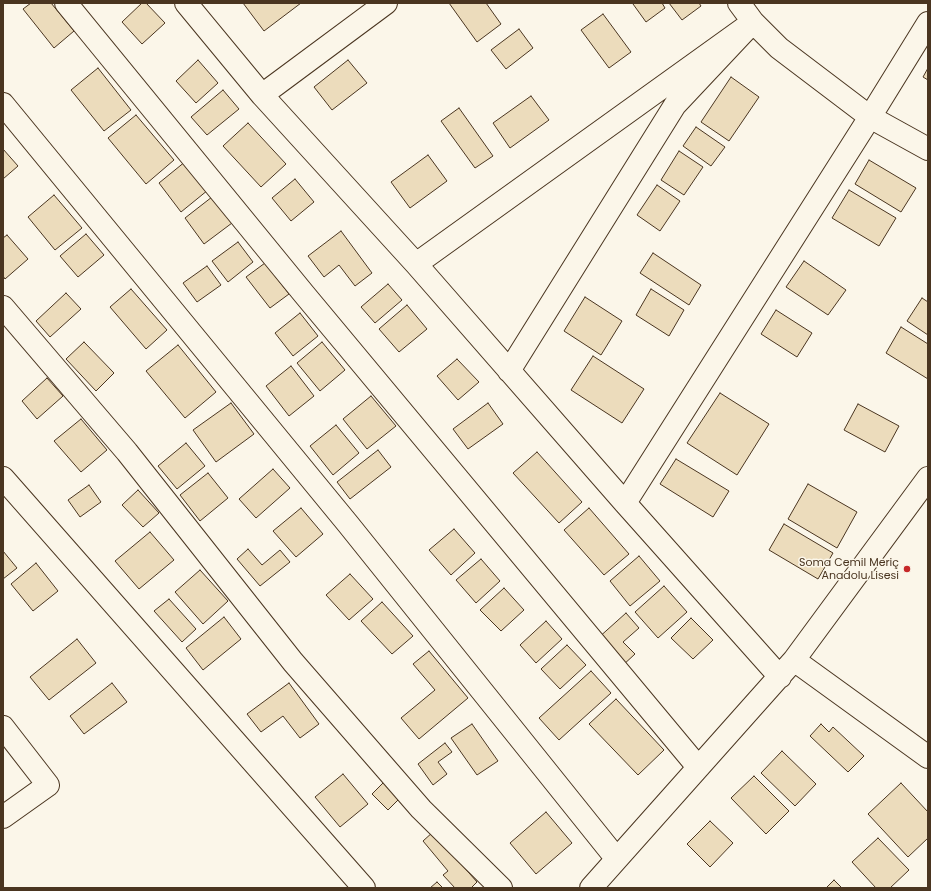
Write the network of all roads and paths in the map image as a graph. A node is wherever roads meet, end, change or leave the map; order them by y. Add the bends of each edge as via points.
1 (66, 3) edge
2 (186, 3) edge
3 (386, 3) edge
4 (739, 3) edge
5 (753, 22) junction
6 (928, 22) edge
7 (262, 95) junction
8 (3, 104) edge
9 (870, 117) junction
10 (928, 149) edge
11 (416, 264) junction
12 (3, 307) edge
13 (509, 371) junction
14 (3, 478) edge
15 (928, 478) edge
16 (625, 503) junction
17 (794, 660) junction
18 (780, 677) junction
19 (3, 727) edge
20 (928, 757) edge
21 (698, 767) junction
22 (3, 817) edge
23 (616, 858) junction
24 (364, 888) edge
25 (501, 888) edge
26 (591, 888) edge

1 - 21 street via 304,294
2 - 7 street
3 - 7 street
4 - 5 street
5 - 9 street via 779,48
5 - 11 street
5 - 13 street via 675,105
6 - 9 street
7 - 11 street
8 - 23 street via 348,524
9 - 10 street
9 - 16 street
11 - 13 street
12 - 25 street via 127,452 293,662 421,809
13 - 16 street
14 - 24 street
15 - 17 street
16 - 18 street
17 - 18 street
17 - 20 street
18 - 21 street
19 - 22 street via 48,785
21 - 23 street
23 - 26 street

